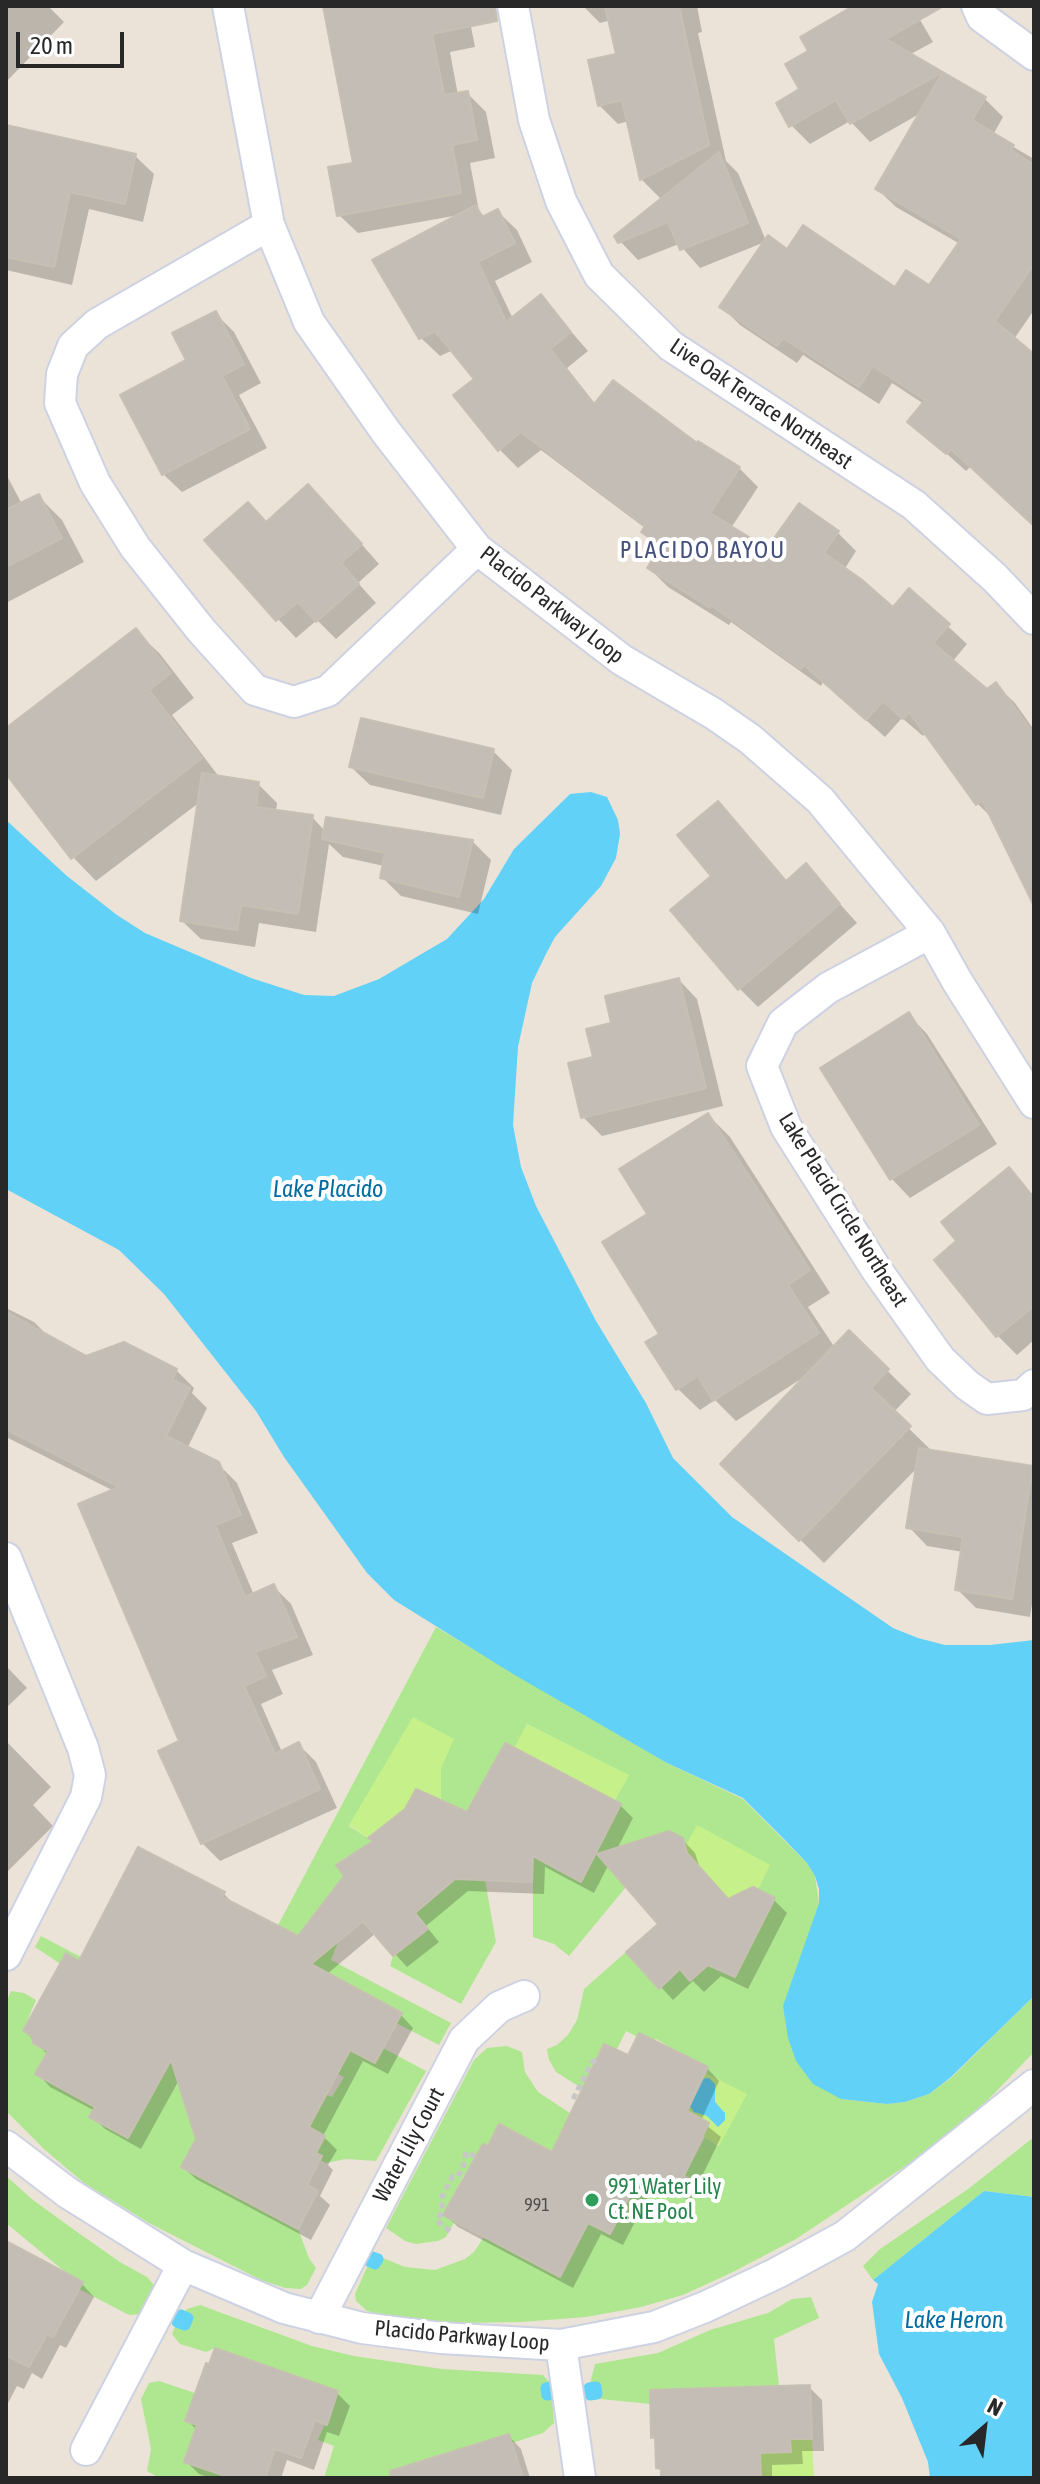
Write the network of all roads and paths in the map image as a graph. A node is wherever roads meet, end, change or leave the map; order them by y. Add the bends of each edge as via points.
1 (228, 6) edge
2 (513, 6) edge
3 (977, 6) edge
4 (1034, 55) edge
5 (269, 225) junction
6 (477, 549) junction
7 (1034, 619) edge
8 (930, 933) junction
9 (1034, 1103) edge
10 (1034, 1385) edge
11 (6, 1558) edge
12 (6, 1955) edge
13 (524, 1996) dead end
14 (597, 2060) dead end
15 (1034, 2085) edge
16 (573, 2099) dead end
17 (6, 2146) edge
18 (476, 2157) dead end
19 (450, 2231) dead end
20 (183, 2265) junction
21 (319, 2318) junction
22 (561, 2345) junction
23 (86, 2450) dead end
24 (580, 2478) edge

1 - 5 street, Placido Parkway Loop
2 - 7 street, Live Oak Terrace Northeast via 534,120 561,201 599,275 671,346 914,505
3 - 4 street via 982,17
5 - 6 street, Placido Parkway Loop via 309,322
5 - 6 street via 97,324 73,346 62,374 60,403 95,483 135,547 255,690 294,702 328,691
6 - 8 street, Placido Parkway Loop via 622,660 750,739 820,800
8 - 9 street, Placido Parkway Loop
8 - 10 street, Lake Placid Circle Northeast via 828,988 783,1023 762,1066 786,1127 940,1359 987,1399 1023,1395
11 - 12 street via 90,1775 86,1797
13 - 21 street, Water Lily Court via 499,2007 464,2040
14 - 16 path
15 - 22 street, Placido Parkway Loop via 845,2236 804,2259 654,2327
17 - 20 street, Placido Parkway Loop via 68,2193
18 - 19 path via 466,2152 463,2168 442,2197 437,2221
20 - 21 street, Placido Parkway Loop
20 - 23 street
21 - 22 street, Placido Parkway Loop via 441,2338
22 - 24 street

